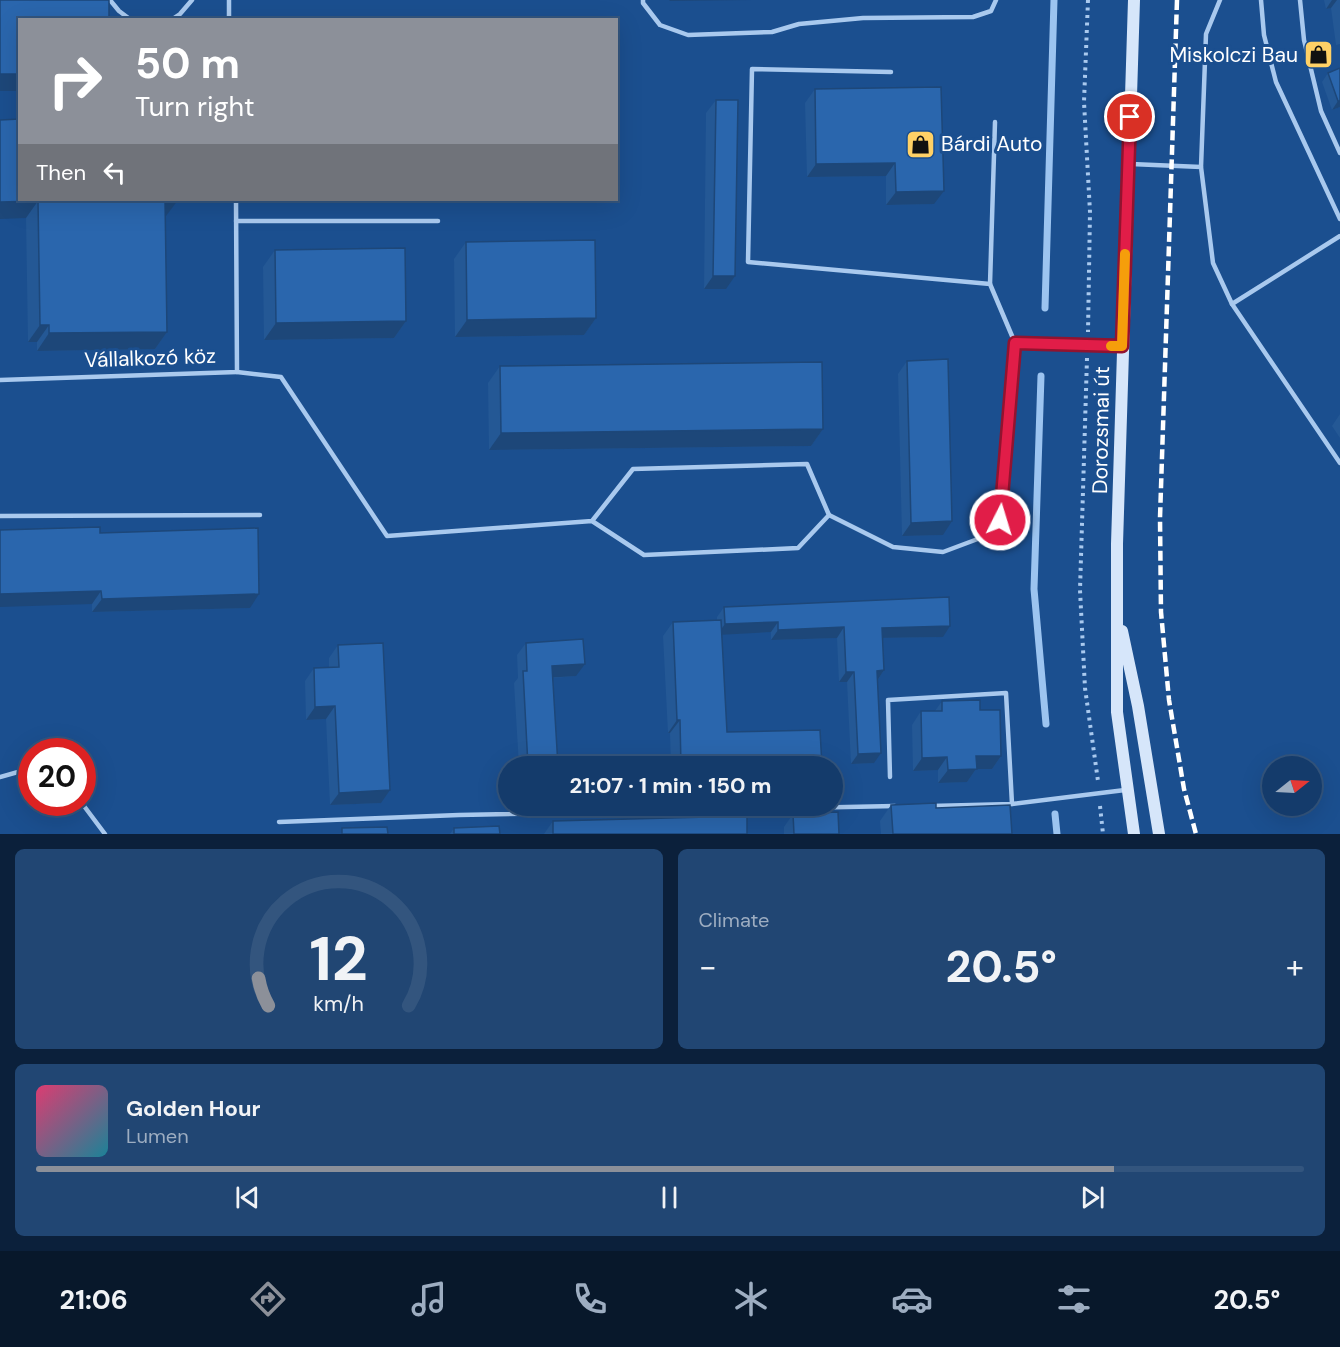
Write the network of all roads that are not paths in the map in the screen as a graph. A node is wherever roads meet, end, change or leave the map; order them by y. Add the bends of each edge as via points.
1 (110, 0) edge
2 (192, 0) edge
3 (229, 0) edge
4 (643, 0) edge
5 (996, 0) edge
6 (1134, 0) edge
7 (1220, 0) edge
8 (1261, 0) edge
9 (1300, 0) edge
10 (128, 18) edge
11 (174, 18) edge
12 (229, 18) edge
13 (891, 72) dead end
14 (995, 122) dead end
15 (1340, 153) edge
16 (1129, 164) junction
17 (1201, 168) junction
18 (236, 201) edge
19 (1340, 219) edge
20 (237, 221) junction
21 (438, 221) dead end
22 (1340, 236) edge
23 (990, 284) junction
24 (1232, 304) junction
25 (1015, 343) junction
26 (1122, 346) junction
27 (237, 372) junction
28 (0, 380) edge
29 (1340, 463) edge
30 (260, 515) dead end
31 (830, 515) junction
32 (0, 516) edge
33 (592, 521) junction
34 (1117, 610) junction
35 (18, 772) edge
36 (0, 777) edge
37 (890, 777) dead end
38 (1128, 789) junction
39 (1012, 804) junction
40 (906, 806) edge
41 (930, 806) edge
42 (92, 816) edge
43 (279, 822) dead end
44 (105, 834) edge
45 (1134, 834) edge
46 (1159, 834) edge

1 - 10 lane
2 - 11 lane
3 - 12 lane
4 - 5 lane via 660,25 688,34 772,32 799,24 862,18 973,17 991,11
6 - 16 main road, Dorozsmai út
7 - 17 lane via 1206,34
8 - 19 lane via 1264,35 1276,82
9 - 15 lane via 1304,40 1321,111
13 - 23 lane via 752,69 748,262
14 - 23 lane
16 - 17 lane
16 - 26 main road, Dorozsmai út
17 - 24 lane via 1214,263
18 - 20 lane, Vállalkozó köz
20 - 21 lane
20 - 27 lane, Vállalkozó köz
22 - 24 lane
23 - 25 lane
24 - 29 lane
25 - 26 lane
25 - 31 lane via 1000,520 983,537 943,552 893,547
26 - 34 main road, Dorozsmai út
27 - 28 lane, Vállalkozó köz
27 - 33 lane via 281,377 387,536
30 - 32 lane
31 - 33 lane via 798,548 644,555
31 - 33 lane via 807,464 633,469
34 - 38 main road, Dorozsmai út via 1117,712
34 - 46 main road, Dorozsmai út
35 - 36 lane
37 - 39 lane via 888,700 1006,693
38 - 39 lane
38 - 45 main road, Dorozsmai út
39 - 41 lane
40 - 43 lane
42 - 44 lane

